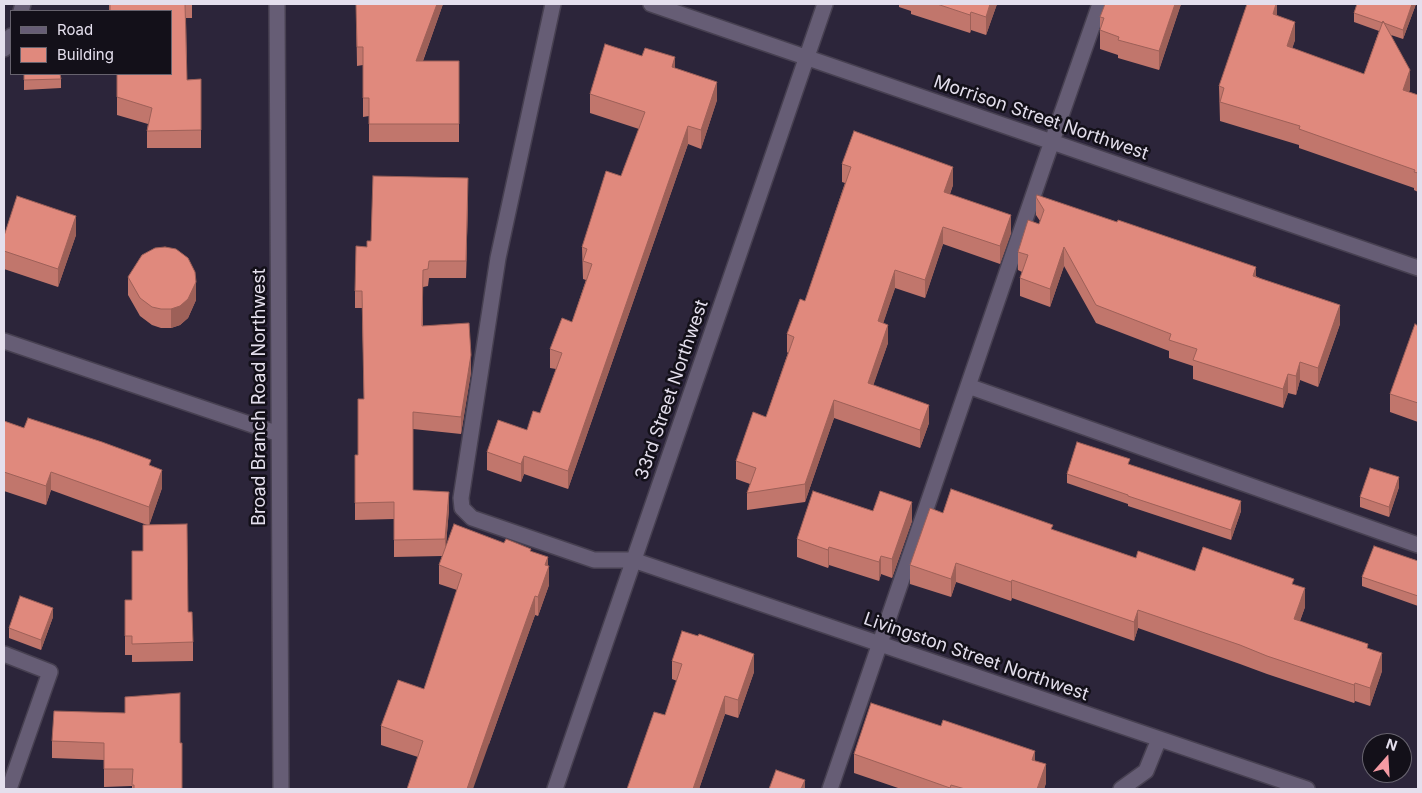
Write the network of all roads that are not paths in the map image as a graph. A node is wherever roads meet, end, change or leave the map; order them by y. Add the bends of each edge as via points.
1 (277, 4) edge
2 (553, 4) edge
3 (651, 4) edge
4 (825, 4) edge
5 (1100, 4) edge
6 (807, 58) junction
7 (1051, 142) junction
8 (1418, 268) edge
9 (4, 341) edge
10 (968, 386) junction
11 (279, 434) junction
12 (1418, 545) edge
13 (633, 560) junction
14 (880, 644) junction
15 (4, 654) edge
16 (1159, 738) junction
17 (9, 789) edge
18 (280, 789) edge
19 (555, 789) edge
20 (830, 789) edge
21 (1121, 789) edge
22 (1307, 789) edge

1 - 11 street, Broad Branch Road Northwest
2 - 13 street, Livingston Street Northwest via 498,258 462,508 472,518 594,560
3 - 6 street, Morrison Street Northwest
4 - 6 street, 33rd Street Northwest
5 - 7 street
6 - 7 street, Morrison Street Northwest
6 - 13 street, 33rd Street Northwest
7 - 8 street, Morrison Street Northwest
7 - 10 street
9 - 11 street
10 - 12 street
10 - 14 street
11 - 18 street, Broad Branch Road Northwest
13 - 14 street, Livingston Street Northwest
13 - 19 street, 33rd Street Northwest
14 - 16 street, Livingston Street Northwest
14 - 20 street
15 - 17 street via 50,672
16 - 21 street via 1146,771
16 - 22 street, Livingston Street Northwest

